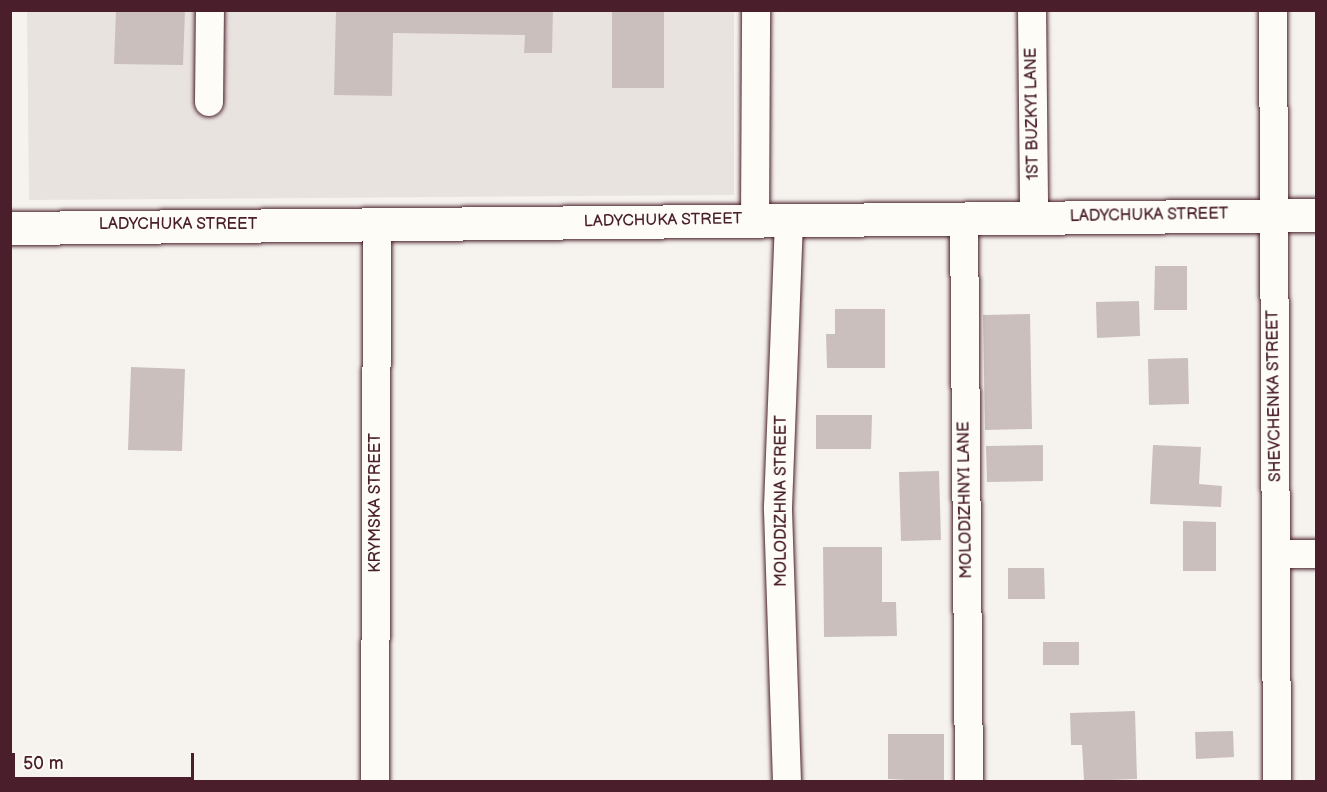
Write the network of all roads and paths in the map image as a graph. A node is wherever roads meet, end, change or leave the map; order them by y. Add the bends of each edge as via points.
1 (210, 10) edge
2 (756, 10) edge
3 (1032, 10) edge
4 (1273, 10) edge
5 (209, 102) dead end
6 (1272, 215) junction
7 (1317, 216) edge
8 (1034, 217) junction
9 (964, 219) junction
10 (755, 220) junction
11 (789, 220) junction
12 (377, 224) junction
13 (10, 228) edge
14 (1279, 554) junction
15 (1317, 554) edge
16 (375, 782) edge
17 (787, 782) edge
18 (969, 782) edge
19 (1277, 782) edge

1 - 5 street
2 - 10 street
3 - 8 street, 1ST BUZKYI LANE
4 - 6 street, SHEVCHENKA STREET
6 - 7 street, LADYCHUKA STREET
6 - 8 street, LADYCHUKA STREET
6 - 14 street, SHEVCHENKA STREET
8 - 9 street, LADYCHUKA STREET
9 - 11 street, LADYCHUKA STREET
9 - 18 street, MOLODIZHNYI LANE
10 - 11 street, LADYCHUKA STREET
10 - 12 street, LADYCHUKA STREET
11 - 17 street, MOLODIZHNA STREET via 778,507
12 - 13 street, LADYCHUKA STREET
12 - 16 street, KRYMSKA STREET
14 - 15 street
14 - 19 street, SHEVCHENKA STREET

